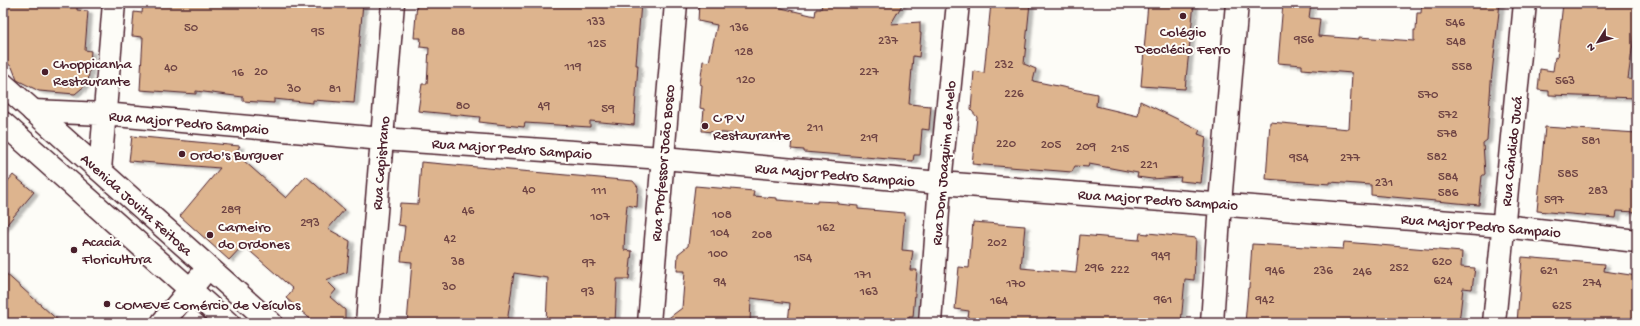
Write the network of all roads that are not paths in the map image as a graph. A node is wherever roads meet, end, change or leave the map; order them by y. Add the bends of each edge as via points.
1 (114, 3) edge
2 (394, 3) edge
3 (676, 3) edge
4 (958, 3) edge
5 (1237, 3) edge
6 (1525, 3) edge
7 (3, 84) edge
8 (33, 111) junction
9 (104, 114) junction
10 (3, 123) edge
11 (382, 139) junction
12 (663, 158) junction
13 (100, 170) junction
14 (940, 183) junction
15 (1220, 203) junction
16 (1503, 226) junction
17 (1637, 240) edge
18 (208, 268) junction
19 (190, 289) junction
20 (162, 323) edge
21 (228, 323) edge
22 (271, 323) edge
23 (367, 323) edge
24 (649, 323) edge
25 (930, 323) edge
26 (1212, 323) edge
27 (1494, 323) edge

1 - 9 street
2 - 11 street, Rua Capistrano
3 - 12 street, Rua Professor João Bosco
4 - 14 street, Rua Dom Joaquim de Melo
5 - 15 street
6 - 16 street, Rua Cândido Jucá
7 - 8 street, Avenida Jovita Feitosa
8 - 9 street, Rua Major Pedro Sampaio
8 - 13 street, Avenida Jovita Feitosa
9 - 11 street, Rua Major Pedro Sampaio
9 - 13 street
10 - 19 street, Avenida Jovita Feitosa
11 - 12 street, Rua Major Pedro Sampaio
11 - 23 street, Rua Capistrano
12 - 14 street, Rua Major Pedro Sampaio
12 - 24 street, Rua Professor João Bosco
13 - 18 street, Avenida Jovita Feitosa
14 - 15 street, Rua Major Pedro Sampaio
14 - 25 street, Rua Dom Joaquim de Melo
15 - 16 street, Rua Major Pedro Sampaio
15 - 26 street
16 - 17 street, Rua Major Pedro Sampaio
16 - 27 street, Rua Cândido Jucá
18 - 19 street
18 - 22 street, Avenida Jovita Feitosa
19 - 20 street
19 - 21 street, Avenida Jovita Feitosa

